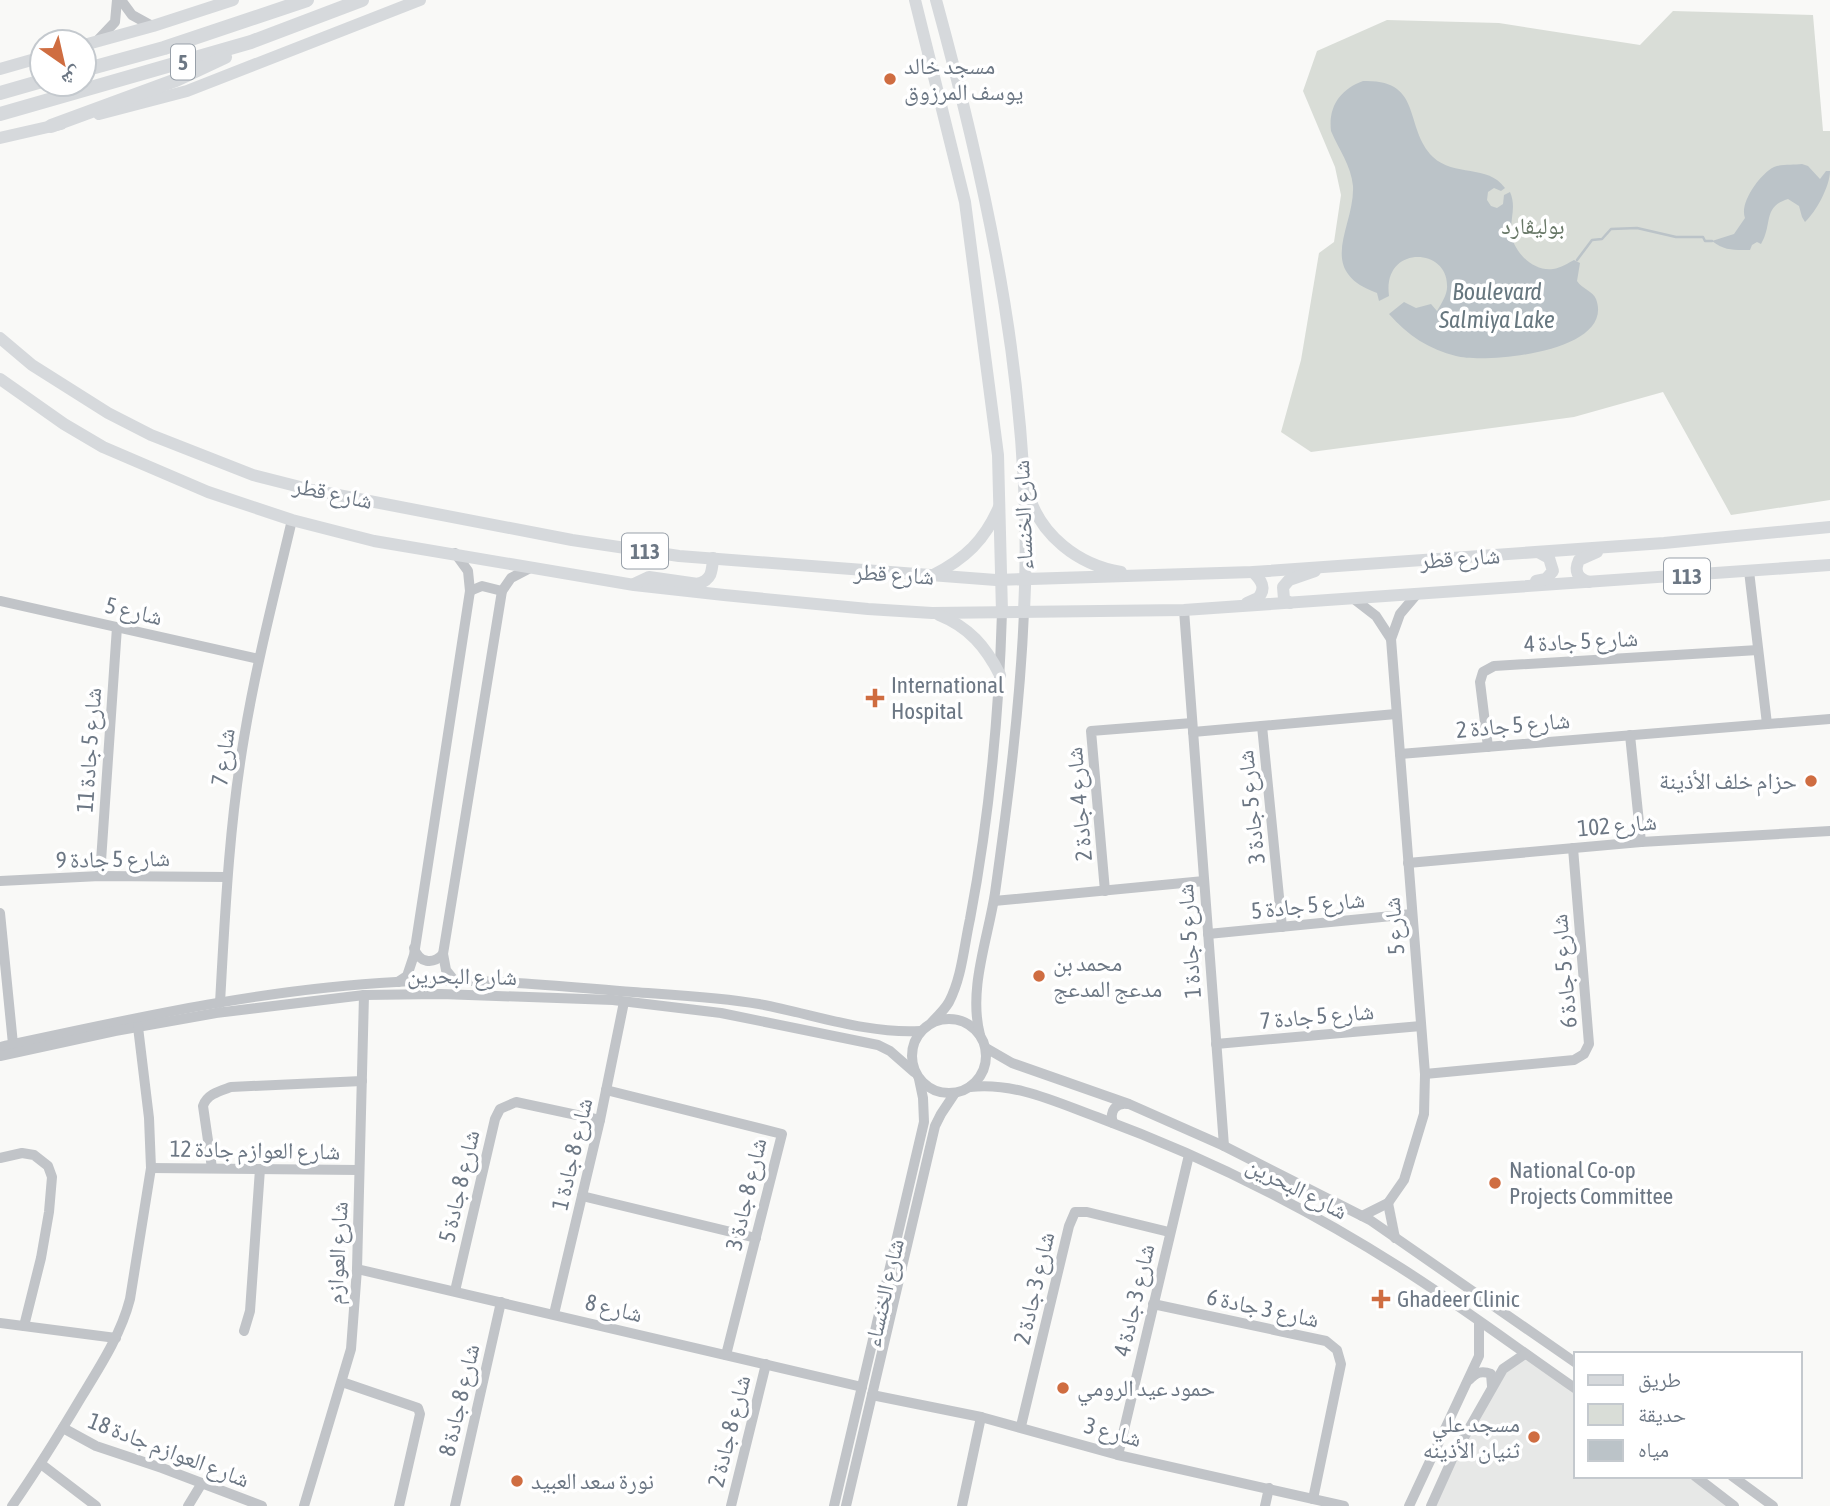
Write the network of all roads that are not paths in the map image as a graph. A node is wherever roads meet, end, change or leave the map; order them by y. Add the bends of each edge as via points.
1 (119, 0) edge
2 (233, 0) edge
3 (307, 0) edge
4 (362, 0) edge
5 (420, 0) edge
6 (915, 0) edge
7 (936, 0) edge
8 (153, 26) junction
9 (98, 36) edge
10 (98, 41) edge
11 (251, 42) junction
12 (28, 61) edge
13 (98, 66) edge
14 (0, 69) edge
15 (28, 85) edge
16 (0, 93) edge
17 (0, 114) edge
18 (51, 126) junction
19 (0, 138) edge
20 (0, 338) edge
21 (0, 379) edge
22 (1023, 478) junction
23 (1000, 504) junction
24 (292, 520) junction
25 (1830, 527) edge
26 (1617, 546) junction
27 (1538, 552) junction
28 (455, 553) junction
29 (713, 558) junction
30 (1331, 565) junction
31 (1830, 565) edge
32 (534, 566) junction
33 (1253, 572) junction
34 (1749, 572) junction
35 (930, 576) junction
36 (1145, 576) junction
37 (1026, 579) junction
38 (1002, 580) junction
39 (1590, 582) junction
40 (634, 584) junction
41 (1501, 588) junction
42 (470, 591) junction
43 (502, 591) junction
44 (1417, 594) junction
45 (1354, 599) junction
46 (0, 601) edge
47 (1290, 603) junction
48 (1230, 607) junction
49 (1184, 610) junction
50 (932, 612) junction
51 (1002, 612) junction
52 (1024, 612) junction
53 (117, 627) junction
54 (1391, 639) junction
55 (1758, 650) junction
56 (259, 659) junction
57 (1000, 676) junction
58 (1396, 714) junction
59 (1830, 719) edge
60 (1767, 724) junction
61 (1262, 726) junction
62 (1193, 727) junction
63 (1629, 735) junction
64 (1488, 747) junction
65 (1400, 754) junction
66 (1830, 831) edge
67 (1641, 842) junction
68 (1573, 848) junction
69 (1408, 863) junction
70 (100, 877) junction
71 (226, 877) junction
72 (0, 881) edge
73 (1204, 881) junction
74 (1105, 891) junction
75 (994, 901) junction
76 (0, 913) edge
77 (1412, 914) junction
78 (1282, 927) junction
79 (1208, 934) junction
80 (414, 948) junction
81 (443, 954) junction
82 (454, 980) junction
83 (398, 982) junction
84 (364, 995) junction
85 (624, 1002) junction
86 (220, 1003) junction
87 (932, 1022) junction
88 (1421, 1026) junction
89 (138, 1027) junction
90 (920, 1031) junction
91 (980, 1035) junction
92 (13, 1044) junction
93 (1216, 1044) junction
94 (0, 1047) edge
95 (986, 1048) junction
96 (0, 1056) edge
97 (1425, 1074) junction
98 (917, 1076) junction
99 (362, 1081) junction
100 (970, 1087) junction
101 (607, 1090) junction
102 (955, 1093) junction
103 (1129, 1104) junction
104 (600, 1119) junction
105 (1112, 1123) junction
106 (1224, 1146) junction
107 (1189, 1155) junction
108 (0, 1158) edge
109 (151, 1168) junction
110 (212, 1168) junction
111 (260, 1169) junction
112 (359, 1170) junction
113 (582, 1196) junction
114 (1388, 1203) junction
115 (1362, 1216) junction
116 (1169, 1232) junction
117 (756, 1238) junction
118 (1395, 1238) junction
119 (357, 1269) junction
120 (455, 1291) junction
121 (501, 1302) junction
122 (1153, 1304) junction
123 (554, 1314) junction
124 (1479, 1322) junction
125 (0, 1323) edge
126 (24, 1326) junction
127 (244, 1331) dead end
128 (116, 1338) junction
129 (1525, 1354) junction
130 (726, 1355) junction
131 (1574, 1362) edge
132 (766, 1364) junction
133 (1468, 1381) junction
134 (342, 1382) junction
135 (862, 1387) junction
136 (1492, 1387) junction
137 (1574, 1388) edge
138 (872, 1395) junction
139 (981, 1417) junction
140 (1021, 1426) junction
141 (63, 1428) junction
142 (1118, 1455) junction
143 (41, 1464) junction
144 (1698, 1478) edge
145 (1735, 1478) edge
146 (201, 1483) junction
147 (1269, 1488) junction
148 (1313, 1499) junction
149 (12, 1506) edge
150 (96, 1506) edge
151 (188, 1506) edge
152 (262, 1506) edge
153 (304, 1506) edge
154 (399, 1506) edge
155 (455, 1506) edge
156 (730, 1506) edge
157 (834, 1506) edge
158 (846, 1506) edge
159 (962, 1506) edge
160 (1265, 1506) edge
161 (1344, 1506) edge
162 (1409, 1506) edge
163 (1432, 1506) edge
164 (1734, 1506) edge
165 (1773, 1506) edge

1 - 8 street via 132,15
1 - 9 street via 115,22
2 - 8 main road
3 - 13 highway, 5
4 - 11 highway, 5
5 - 18 main road via 187,91
6 - 23 main road, شارع الخنساء via 965,202 990,381
7 - 22 main road, شارع الخنساء via 962,94 990,227 1014,378
8 - 10 main road
11 - 17 highway, 5
11 - 18 highway via 176,80
12 - 14 main road
15 - 16 highway
18 - 19 main road
20 - 29 main road, شارع قطر / 113 via 32,365 108,413 253,475 572,540
21 - 24 main road, شارع قطر / 113 via 103,447 208,492
22 - 36 main road via 1045,529 1065,548 1089,562
22 - 37 main road, شارع الخنساء
23 - 35 main road via 990,528 974,548 954,565
23 - 38 main road, شارع الخنساء
24 - 28 main road, شارع قطر / 113 via 374,541
24 - 56 street, شارع 7
25 - 26 main road, شارع قطر / 113
26 - 27 main road, شارع قطر / 113
26 - 39 main road via 1579,560 1577,573
27 - 30 main road, شارع قطر / 113
27 - 41 main road via 1553,565 1546,579
28 - 32 main road, شارع قطر / 113
28 - 42 street via 468,571
29 - 35 main road, شارع قطر / 113
29 - 40 main road via 710,577 698,584 649,578
30 - 33 main road, شارع قطر / 113
30 - 47 main road via 1289,580 1282,593
31 - 34 main road, شارع قطر / 113
32 - 40 main road, شارع قطر / 113
32 - 43 street via 518,573
33 - 36 main road, شارع قطر / 113
33 - 48 main road via 1262,580 1261,594 1255,601
34 - 39 main road, شارع قطر / 113
34 - 55 street
35 - 38 main road, شارع قطر / 113
36 - 37 main road, شارع قطر / 113
37 - 38 main road, شارع قطر / 113
37 - 52 main road, شارع الخنساء
38 - 51 main road, شارع الخنساء
39 - 41 main road, شارع قطر / 113
40 - 50 main road, شارع قطر / 113
41 - 44 main road, شارع قطر / 113
42 - 43 street via 482,586
42 - 80 street
43 - 81 street
44 - 45 main road, شارع قطر / 113
44 - 54 street, شارع 5 via 1400,614
45 - 47 main road, شارع قطر / 113
45 - 54 street via 1376,616
46 - 53 street, شارع 5
47 - 48 main road, شارع قطر / 113
48 - 49 main road, شارع قطر / 113
49 - 52 main road, شارع قطر / 113
49 - 62 street, شارع 5 جادة 1
50 - 51 main road, شارع قطر / 113
50 - 57 main road via 974,636
51 - 52 main road, شارع قطر / 113
51 - 57 street, شارع الخنساء
52 - 75 street, شارع الخنساء via 1017,715
53 - 56 street, شارع 5
53 - 70 street, شارع 5 جادة 11
54 - 58 street, شارع 5
55 - 60 street
55 - 64 street, شارع 5 جادة 4 via 1494,666 1483,672 1480,682
56 - 71 street, شارع 7
57 - 87 street, شارع الخنساء via 988,796 963,956 948,1005
58 - 61 street
58 - 65 street, شارع 5
59 - 60 street, شارع 5 جادة 2
60 - 63 street, شارع 5 جادة 2
61 - 62 street
61 - 78 street, شارع 5 جادة 3
62 - 73 street, شارع 5 جادة 1
62 - 74 street, شارع 4 جادة 2 via 1091,731
63 - 64 street, شارع 5 جادة 2
63 - 67 street
64 - 65 street, شارع 5 جادة 2
65 - 69 street, شارع 5
66 - 67 street, شارع 102
67 - 68 street, شارع 102
68 - 69 street, شارع 102
68 - 97 street, شارع 5 جادة 6 via 1589,1044 1584,1054 1574,1060
69 - 77 street, شارع 5
70 - 71 street, شارع 5 جادة 9
70 - 72 street, شارع 5 جادة 9
71 - 86 street, شارع 7
73 - 74 street
73 - 79 street, شارع 5 جادة 1
74 - 75 street
75 - 91 street, شارع الخنساء via 976,995
76 - 92 street
77 - 78 street, شارع 5 جادة 5
77 - 88 street, شارع 5
78 - 79 street, شارع 5 جادة 5
79 - 93 street, شارع 5 جادة 1
80 - 81 street via 424,960 435,961
80 - 83 street via 407,976
81 - 82 street
82 - 83 street, شارع البحرين
82 - 90 street, شارع البحرين via 713,999 884,1031
83 - 86 street, شارع البحرين
84 - 85 street, شارع البحرين
84 - 89 street, شارع البحرين
84 - 99 street, شارع العوازم
85 - 98 street, شارع البحرين via 721,1013 878,1045
85 - 101 street, شارع 8 جادة 1
86 - 92 street, شارع البحرين
87 - 90 street
87 - 91 street via 963,1021
88 - 93 street, شارع 5 جادة 7
88 - 97 street, شارع 5
89 - 96 street, شارع البحرين
89 - 109 street
90 - 98 street via 911,1051
91 - 95 street
92 - 94 street, شارع البحرين
93 - 106 street, شارع 5 جادة 1
95 - 100 street via 984,1070
95 - 103 street, شارع البحرين via 1012,1063
97 - 114 street, شارع 5 via 1418,1138 1404,1180
98 - 102 street via 935,1091
98 - 135 street, شارع الخنساء via 924,1122
99 - 110 street via 231,1087 215,1093 203,1106
99 - 112 street, شارع العوازم
100 - 102 street
100 - 105 street, شارع البحرين via 1002,1085
101 - 104 street, شارع 8 جادة 1
101 - 117 street, شارع 8 جادة 3 via 782,1133
102 - 138 street, شارع الخنساء via 935,1126
103 - 105 street via 1114,1108
103 - 106 street, شارع البحرين
104 - 113 street, شارع 8 جادة 1
104 - 120 street, شارع 8 جادة 5 via 516,1102 500,1109
105 - 107 street, شارع البحرين
106 - 115 street, شارع البحرين
107 - 116 street, شارع 3 جادة 4
107 - 124 street, شارع البحرين via 1361,1243
108 - 126 street via 34,1155 48,1166 52,1177 41,1258
109 - 110 street, شارع العوازم جادة 12
109 - 128 street via 130,1299
110 - 111 street, شارع العوازم جادة 12
111 - 112 street, شارع العوازم جادة 12
111 - 127 street via 250,1311
112 - 119 street, شارع العوازم
113 - 117 street
113 - 123 street, شارع 8 جادة 1
114 - 115 street
114 - 118 street
115 - 118 street, شارع البحرين
116 - 122 street, شارع 3 جادة 4
116 - 140 street, شارع 3 جادة 2 via 1075,1212
117 - 130 street, شارع 8 جادة 3
118 - 131 street, شارع البحرين
119 - 120 street, شارع 8
119 - 134 street, شارع العوازم via 351,1349
120 - 121 street, شارع 8
121 - 123 street, شارع 8
121 - 155 street, شارع 8 جادة 8
122 - 142 street, شارع 3 جادة 4
122 - 148 street, شارع 3 جادة 6 via 1325,1341 1337,1350 1341,1364
123 - 130 street, شارع 8
124 - 129 street, شارع البحرين
124 - 133 street via 1479,1356
125 - 126 street
126 - 128 street
128 - 141 street
129 - 136 street via 1503,1369
129 - 137 street, شارع البحرين
130 - 132 street, شارع 8
132 - 135 street, شارع 8
132 - 156 street, شارع 8 جادة 2
133 - 136 street via 1485,1372 1491,1374
133 - 162 street
134 - 153 street, شارع العوازم
134 - 154 street via 418,1408
135 - 157 street, شارع الخنساء
136 - 163 street
138 - 139 street, شارع 3
138 - 158 street, شارع الخنساء
139 - 140 street, شارع 3
139 - 159 street
140 - 142 street, شارع 3
141 - 143 street
141 - 146 street, شارع العوازم جادة 18 via 96,1446
142 - 147 street, شارع 3
143 - 149 street
143 - 150 street
144 - 164 street
145 - 165 street
146 - 151 street
146 - 152 street, شارع العوازم جادة 18
147 - 148 street, شارع 3
147 - 160 street
148 - 161 street, شارع 3

